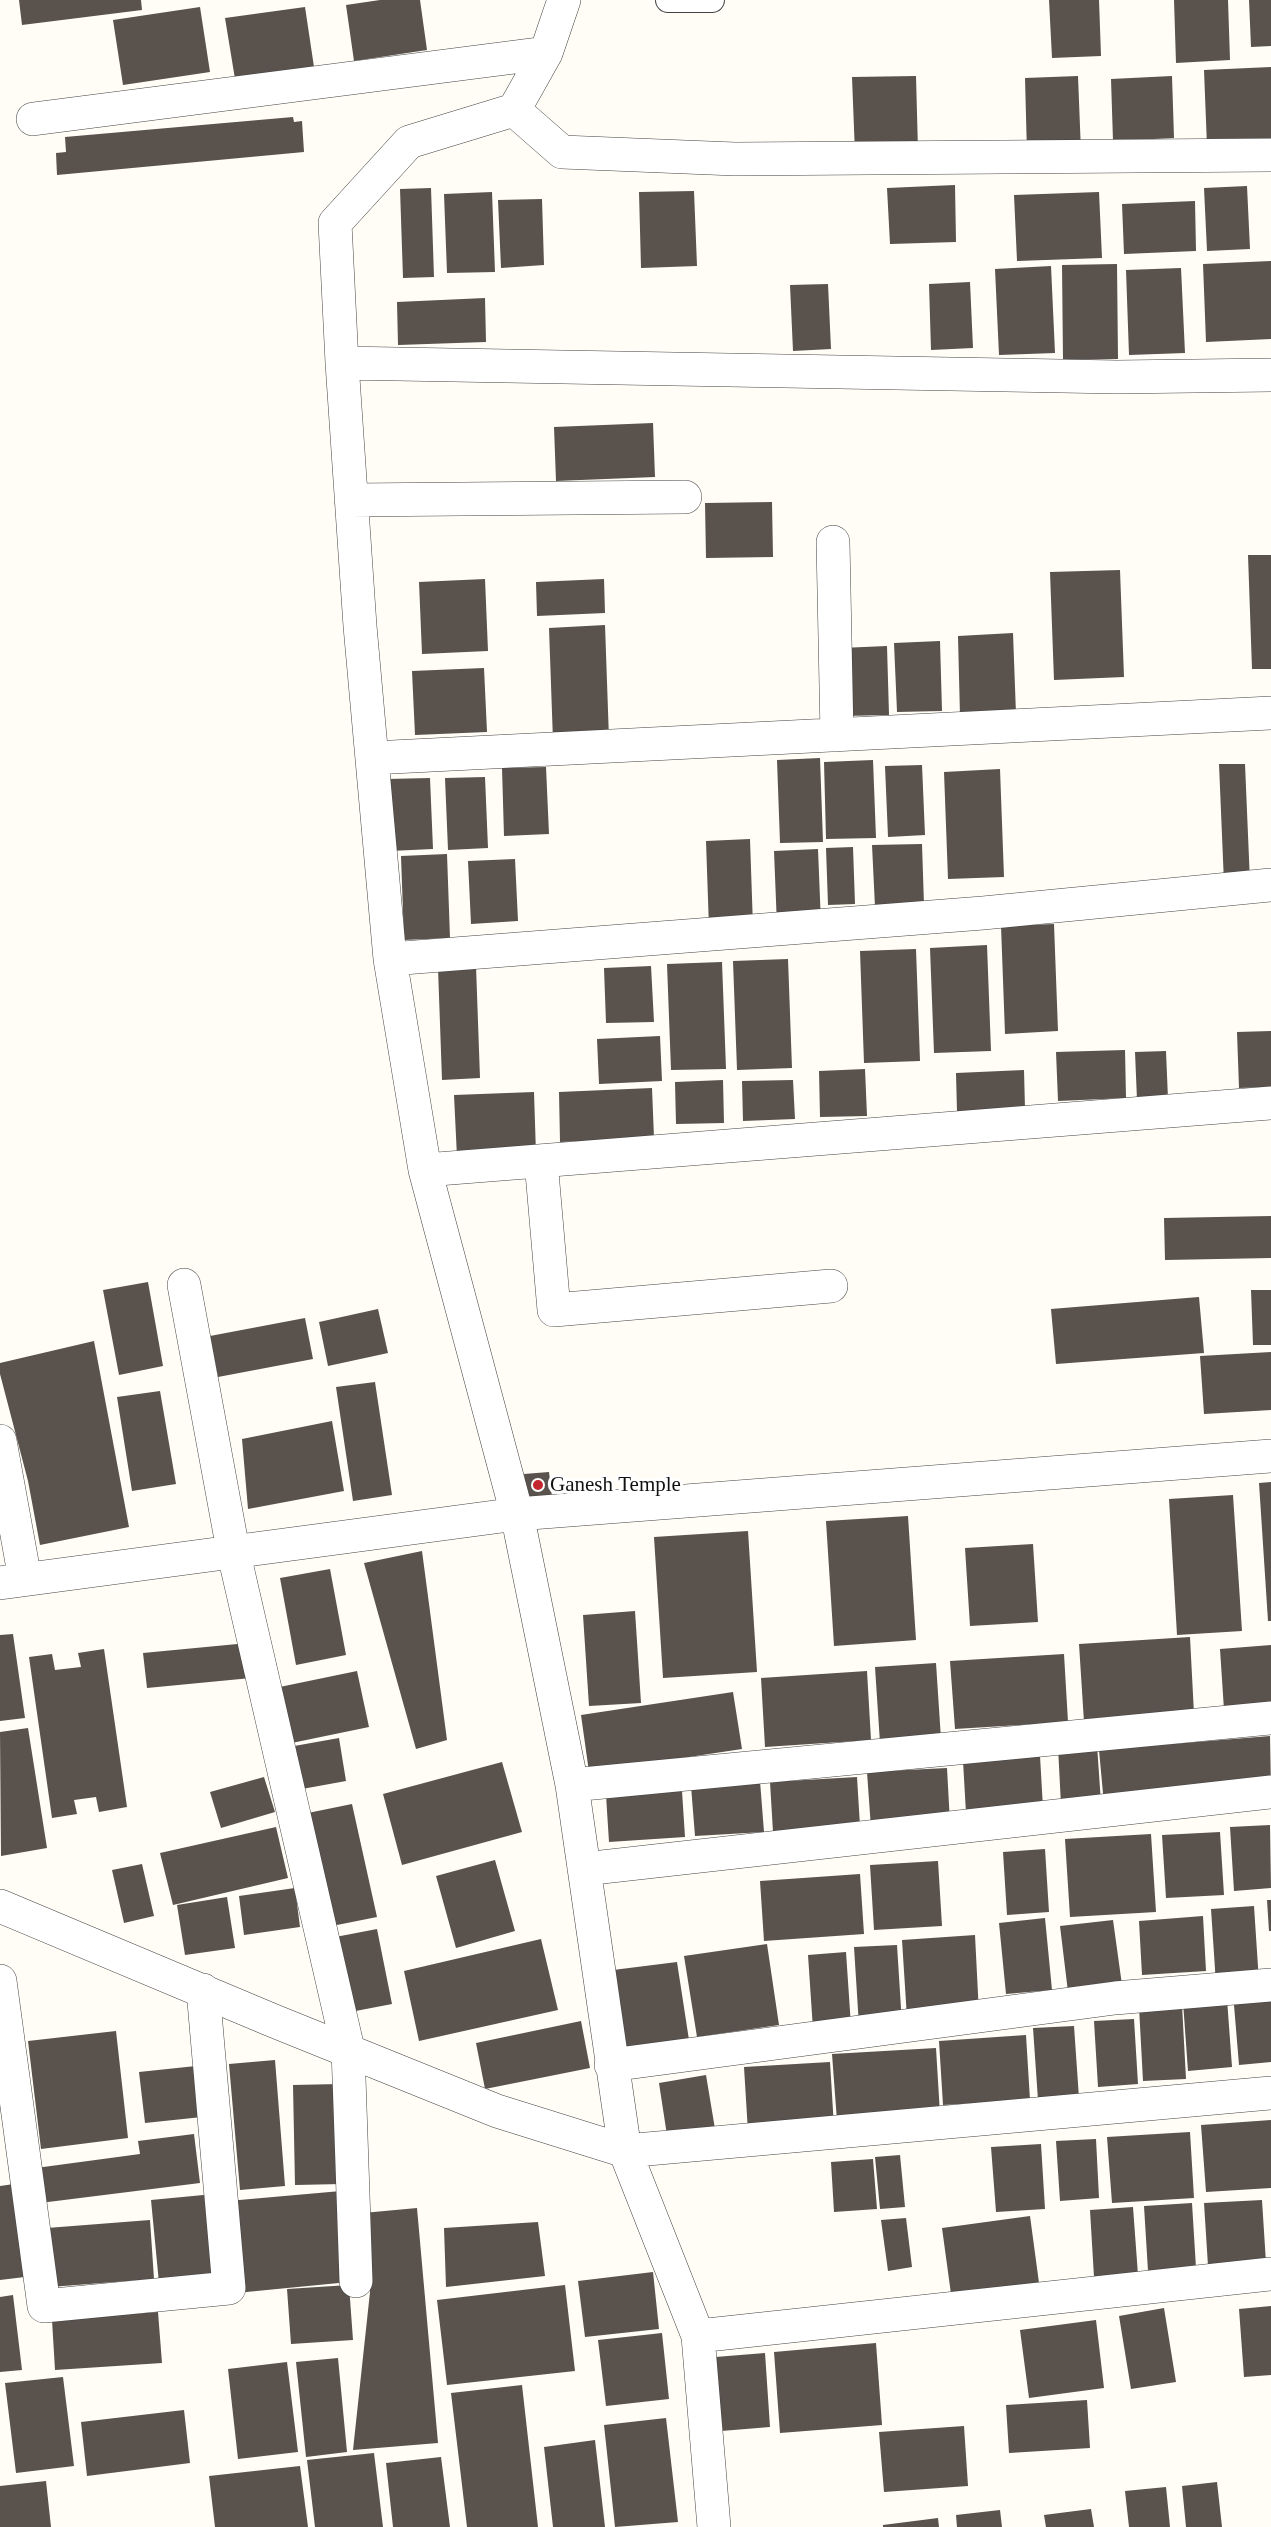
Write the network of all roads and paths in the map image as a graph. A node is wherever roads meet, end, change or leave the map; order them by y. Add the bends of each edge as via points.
1 (564, 0) edge
2 (668, 0) edge
3 (712, 0) edge
4 (546, 53) junction
5 (514, 110) junction
6 (33, 119) dead end
7 (1271, 155) edge
8 (342, 363) junction
9 (1271, 375) edge
10 (685, 497) dead end
11 (351, 500) junction
12 (833, 542) dead end
13 (1271, 713) edge
14 (837, 735) junction
15 (372, 759) junction
16 (1271, 885) edge
17 (390, 959) junction
18 (1271, 1103) edge
19 (541, 1161) junction
20 (425, 1170) junction
21 (184, 1285) dead end
22 (831, 1286) dead end
23 (0, 1441) edge
24 (1271, 1456) edge
25 (517, 1514) junction
26 (233, 1550) junction
27 (13, 1581) edge
28 (1271, 1718) edge
29 (572, 1785) junction
30 (1271, 1792) edge
31 (584, 1869) junction
32 (0, 1906) edge
33 (0, 1981) edge
34 (1271, 1985) edge
35 (203, 1990) junction
36 (348, 2049) junction
37 (6, 2057) edge
38 (611, 2065) junction
39 (1271, 2093) edge
40 (625, 2151) junction
41 (1271, 2274) edge
42 (356, 2281) dead end
43 (698, 2336) junction
44 (714, 2527) edge

1 - 4 street
2 - 3 lane
4 - 5 street
4 - 6 street
5 - 7 street via 562,152 735,159
5 - 8 street via 409,142 335,222
8 - 9 street via 1117,377
8 - 11 street
10 - 11 street
11 - 15 street
12 - 14 street
13 - 14 street
14 - 15 street
15 - 17 street
16 - 17 street via 983,913
17 - 20 street
18 - 19 street
19 - 20 street
19 - 22 street via 554,1310
20 - 25 street
21 - 26 street
23 - 27 street
24 - 25 street
25 - 26 street
25 - 29 street
26 - 27 street
26 - 36 street
28 - 29 street
29 - 31 street
30 - 31 street
31 - 38 street
32 - 35 street
33 - 37 street
34 - 38 street via 1115,1998
35 - 36 street
35 - 37 street via 229,2288 44,2306
36 - 40 street via 497,2111
36 - 42 street
38 - 40 street
39 - 40 street
40 - 43 street
41 - 43 street
43 - 44 street

